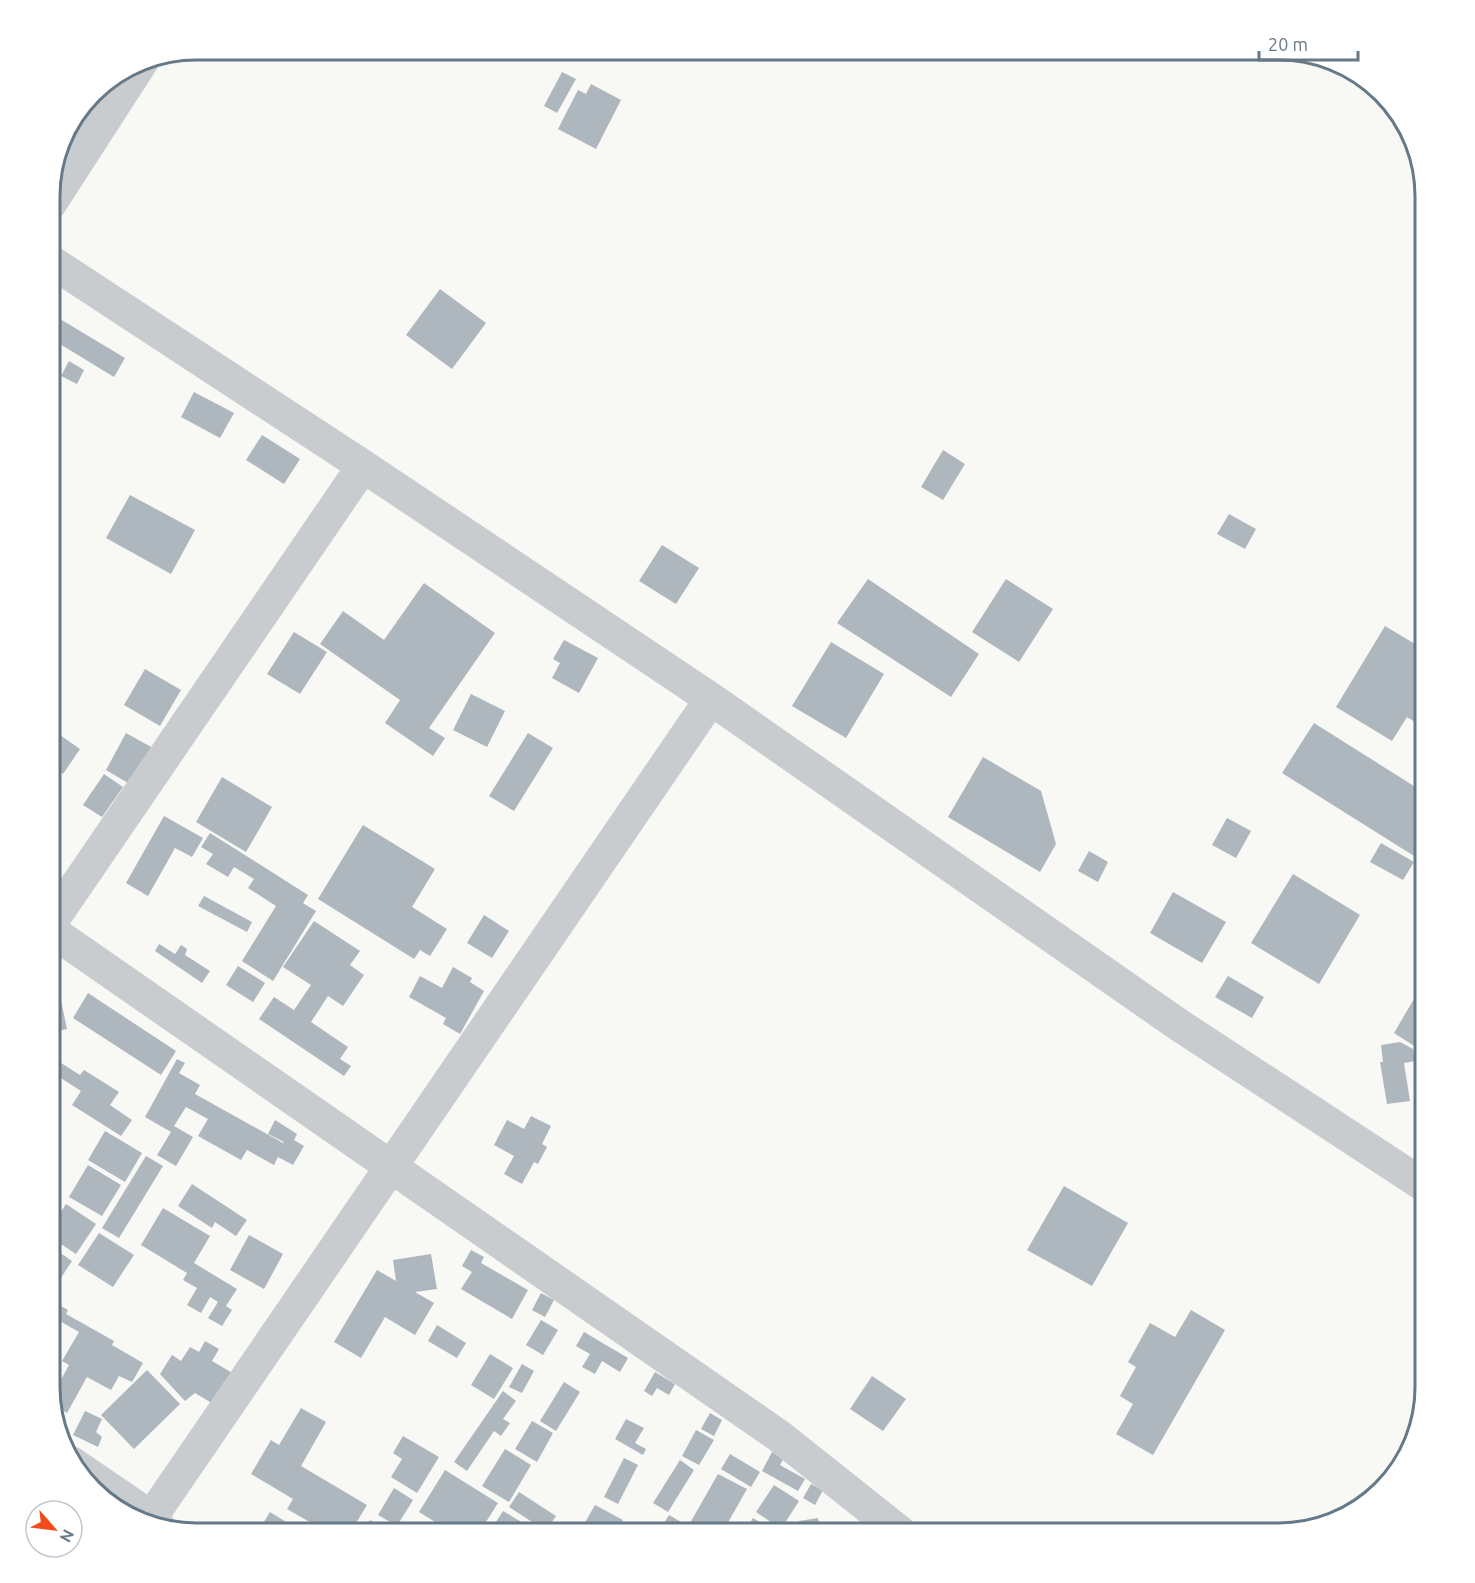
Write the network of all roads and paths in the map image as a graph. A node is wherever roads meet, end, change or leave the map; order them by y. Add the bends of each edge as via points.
1 (133, 76) edge
2 (60, 189) edge
3 (60, 268) edge
4 (363, 466) junction
5 (711, 699) junction
6 (60, 909) edge
7 (60, 937) edge
8 (391, 1167) junction
9 (1415, 1179) edge
10 (101, 1484) edge
11 (134, 1508) edge
12 (155, 1517) edge
13 (881, 1523) edge

1 - 2 street
3 - 4 street
4 - 5 street
4 - 6 street
5 - 8 street
5 - 9 street via 1179,1025
7 - 8 street
8 - 12 street
8 - 13 street via 779,1437
10 - 11 street

